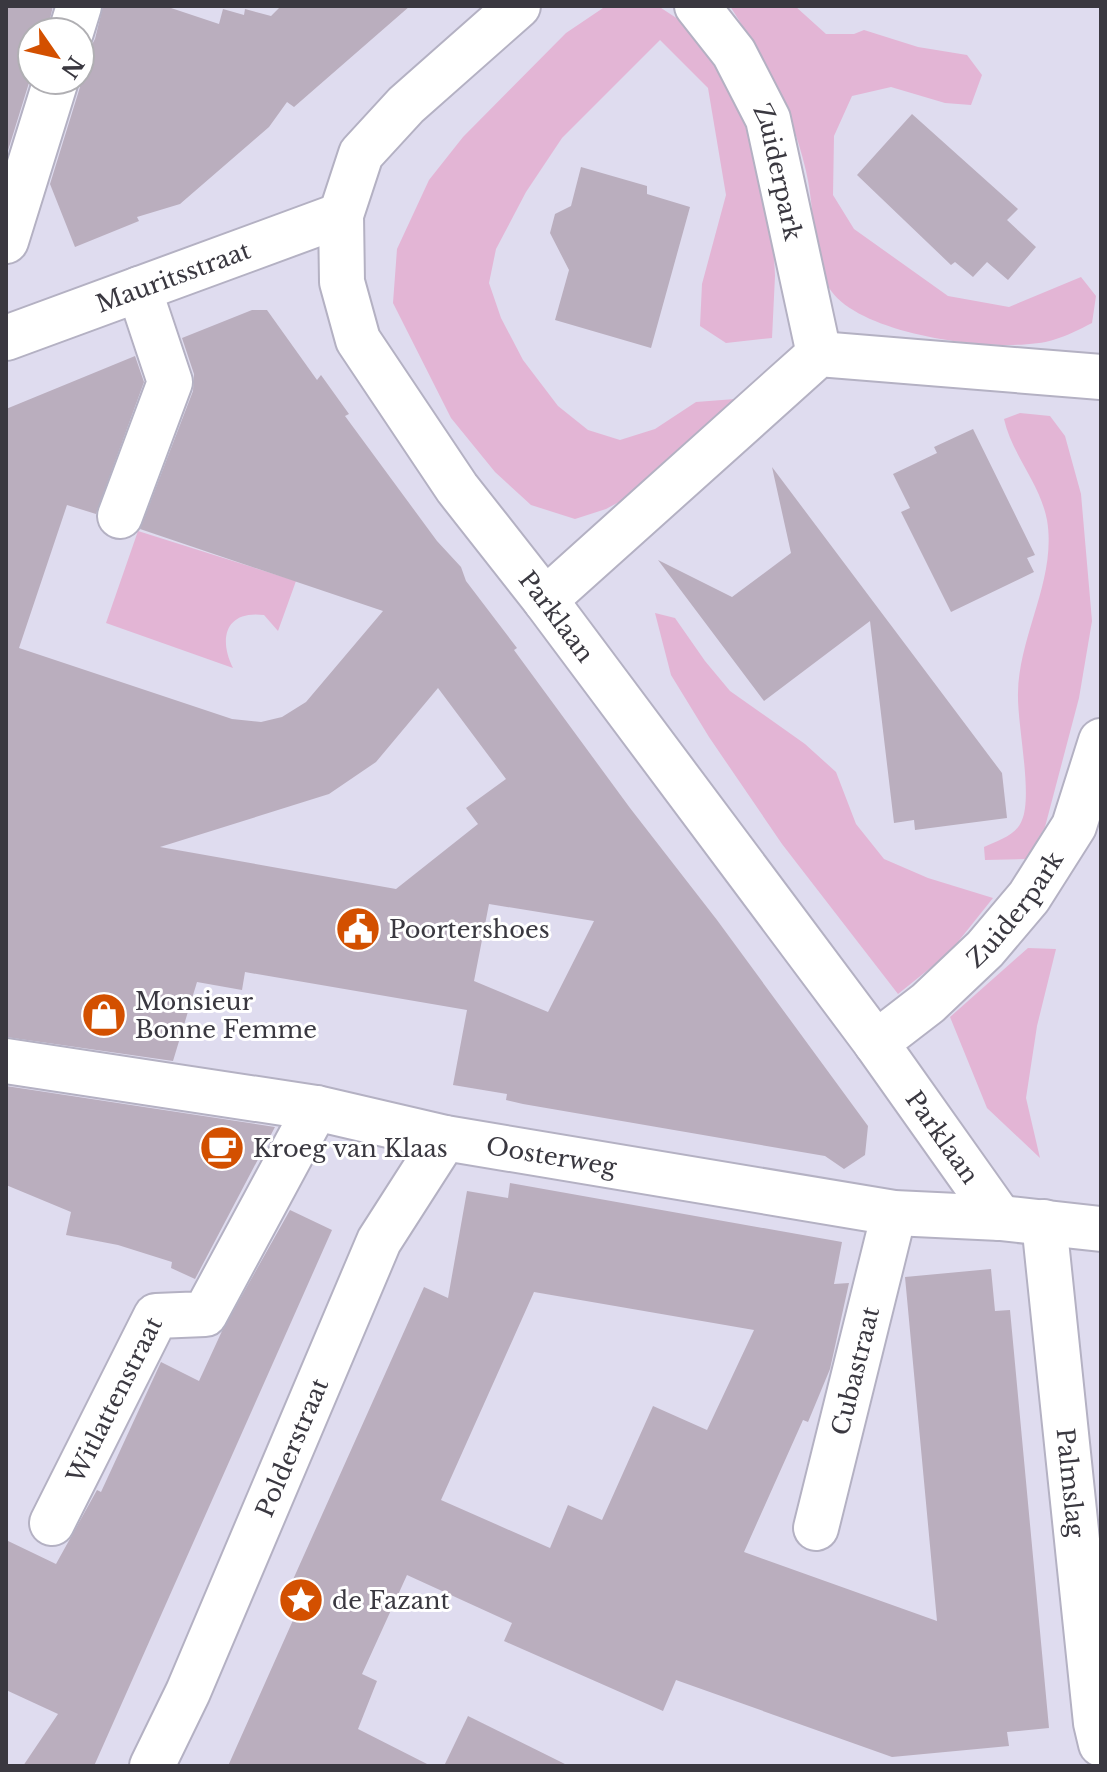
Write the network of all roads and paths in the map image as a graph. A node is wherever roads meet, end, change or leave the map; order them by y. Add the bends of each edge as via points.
1 (518, 6) edge
2 (697, 6) edge
3 (51, 96) edge
4 (341, 215) junction
5 (6, 241) edge
6 (139, 289) junction
7 (6, 338) edge
8 (819, 354) junction
9 (1101, 377) edge
10 (120, 516) dead end
11 (545, 600) junction
12 (1101, 741) edge
13 (876, 1043) junction
14 (6, 1061) edge
15 (316, 1108) junction
16 (445, 1138) junction
17 (894, 1213) junction
18 (1000, 1218) junction
19 (1044, 1222) junction
20 (1101, 1229) edge
21 (52, 1523) dead end
22 (816, 1528) dead end
23 (1101, 1744) edge
24 (152, 1766) edge

1 - 4 street, Parklaan via 406,105 361,154
2 - 8 street, Zuiderpark via 734,53 768,119
3 - 5 street
4 - 6 street, Mauritsstraat
4 - 11 street, Parklaan via 342,282 358,340 457,488
6 - 7 street, Mauritsstraat
6 - 10 street via 170,382
8 - 9 street
8 - 11 street
11 - 13 street, Parklaan
12 - 13 street, Zuiderpark via 1074,826 1029,897 985,949
13 - 18 street, Parklaan
14 - 15 street, Oosterweg
15 - 16 street, Oosterweg
15 - 21 street, Witlattenstraat via 205,1314 156,1316
16 - 17 street, Oosterweg
16 - 24 street, Polderstraat via 379,1241
17 - 18 street, Oosterweg
17 - 22 street, Cubastraat
18 - 19 street, Oosterweg
19 - 20 street, Oosterweg
19 - 23 street, Palmslag

